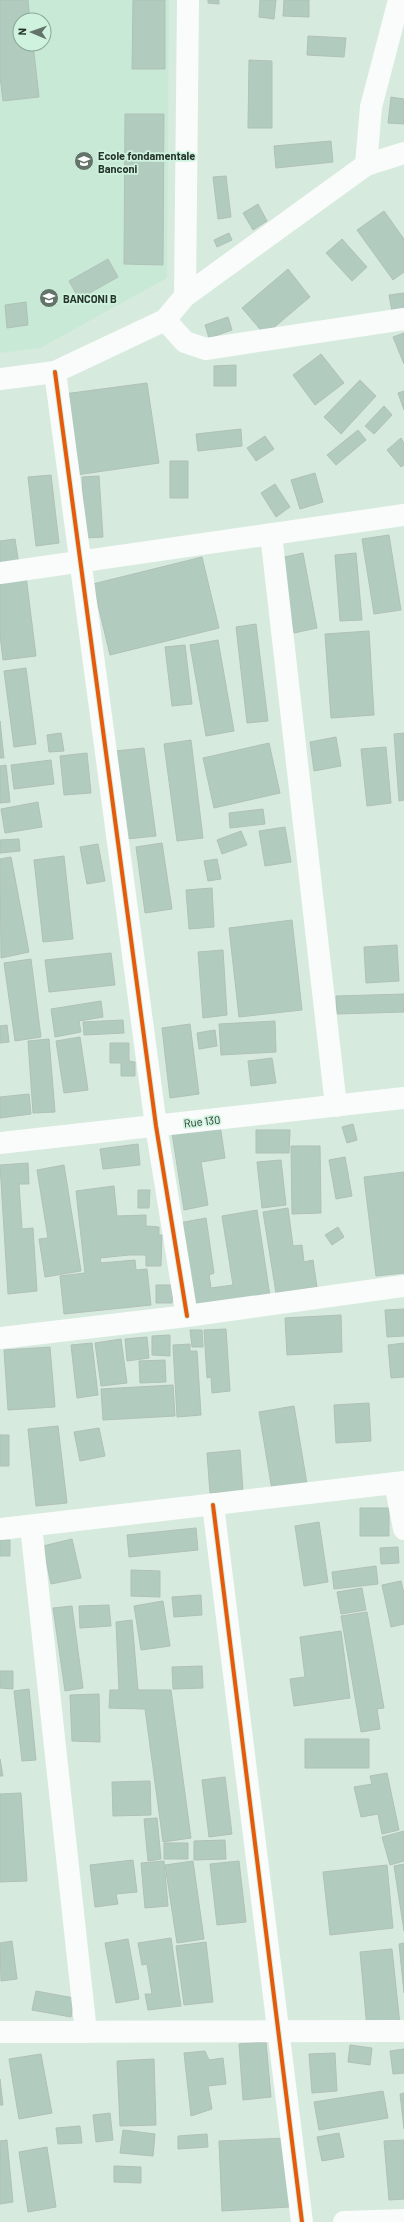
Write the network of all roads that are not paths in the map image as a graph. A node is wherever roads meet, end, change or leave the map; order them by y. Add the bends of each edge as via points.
1 (188, 0) edge
2 (399, 0) edge
3 (404, 153) edge
4 (366, 165) junction
5 (185, 296) junction
6 (404, 319) edge
7 (165, 320) junction
8 (55, 372) junction
9 (0, 379) edge
10 (404, 516) edge
11 (271, 534) junction
12 (81, 561) junction
13 (0, 573) edge
14 (404, 1098) edge
15 (336, 1106) junction
16 (156, 1126) junction
17 (0, 1143) edge
18 (404, 1286) edge
19 (187, 1316) junction
20 (0, 1338) edge
21 (400, 1483) edge
22 (213, 1505) junction
23 (31, 1526) junction
24 (0, 1528) edge
25 (404, 1529) edge
26 (404, 2031) edge
27 (0, 2032) edge
28 (86, 2032) junction
29 (279, 2032) junction
30 (404, 2220) edge
31 (302, 2222) edge
32 (344, 2222) edge

1 - 5 street
2 - 4 street via 371,107
3 - 4 street
4 - 5 street
5 - 7 street
6 - 7 street via 206,349 185,342
7 - 8 street
8 - 9 street
8 - 12 street
10 - 11 street
11 - 12 street
11 - 15 street
12 - 13 street
12 - 16 street
14 - 15 street, Rue 130
15 - 16 street, Rue 130
16 - 17 street, Rue 130
16 - 19 street
18 - 19 street
19 - 20 street
21 - 22 street
21 - 25 street
22 - 23 street
22 - 29 street
23 - 24 street
23 - 28 street
26 - 29 street
27 - 28 street
28 - 29 street
29 - 31 street
30 - 32 street

